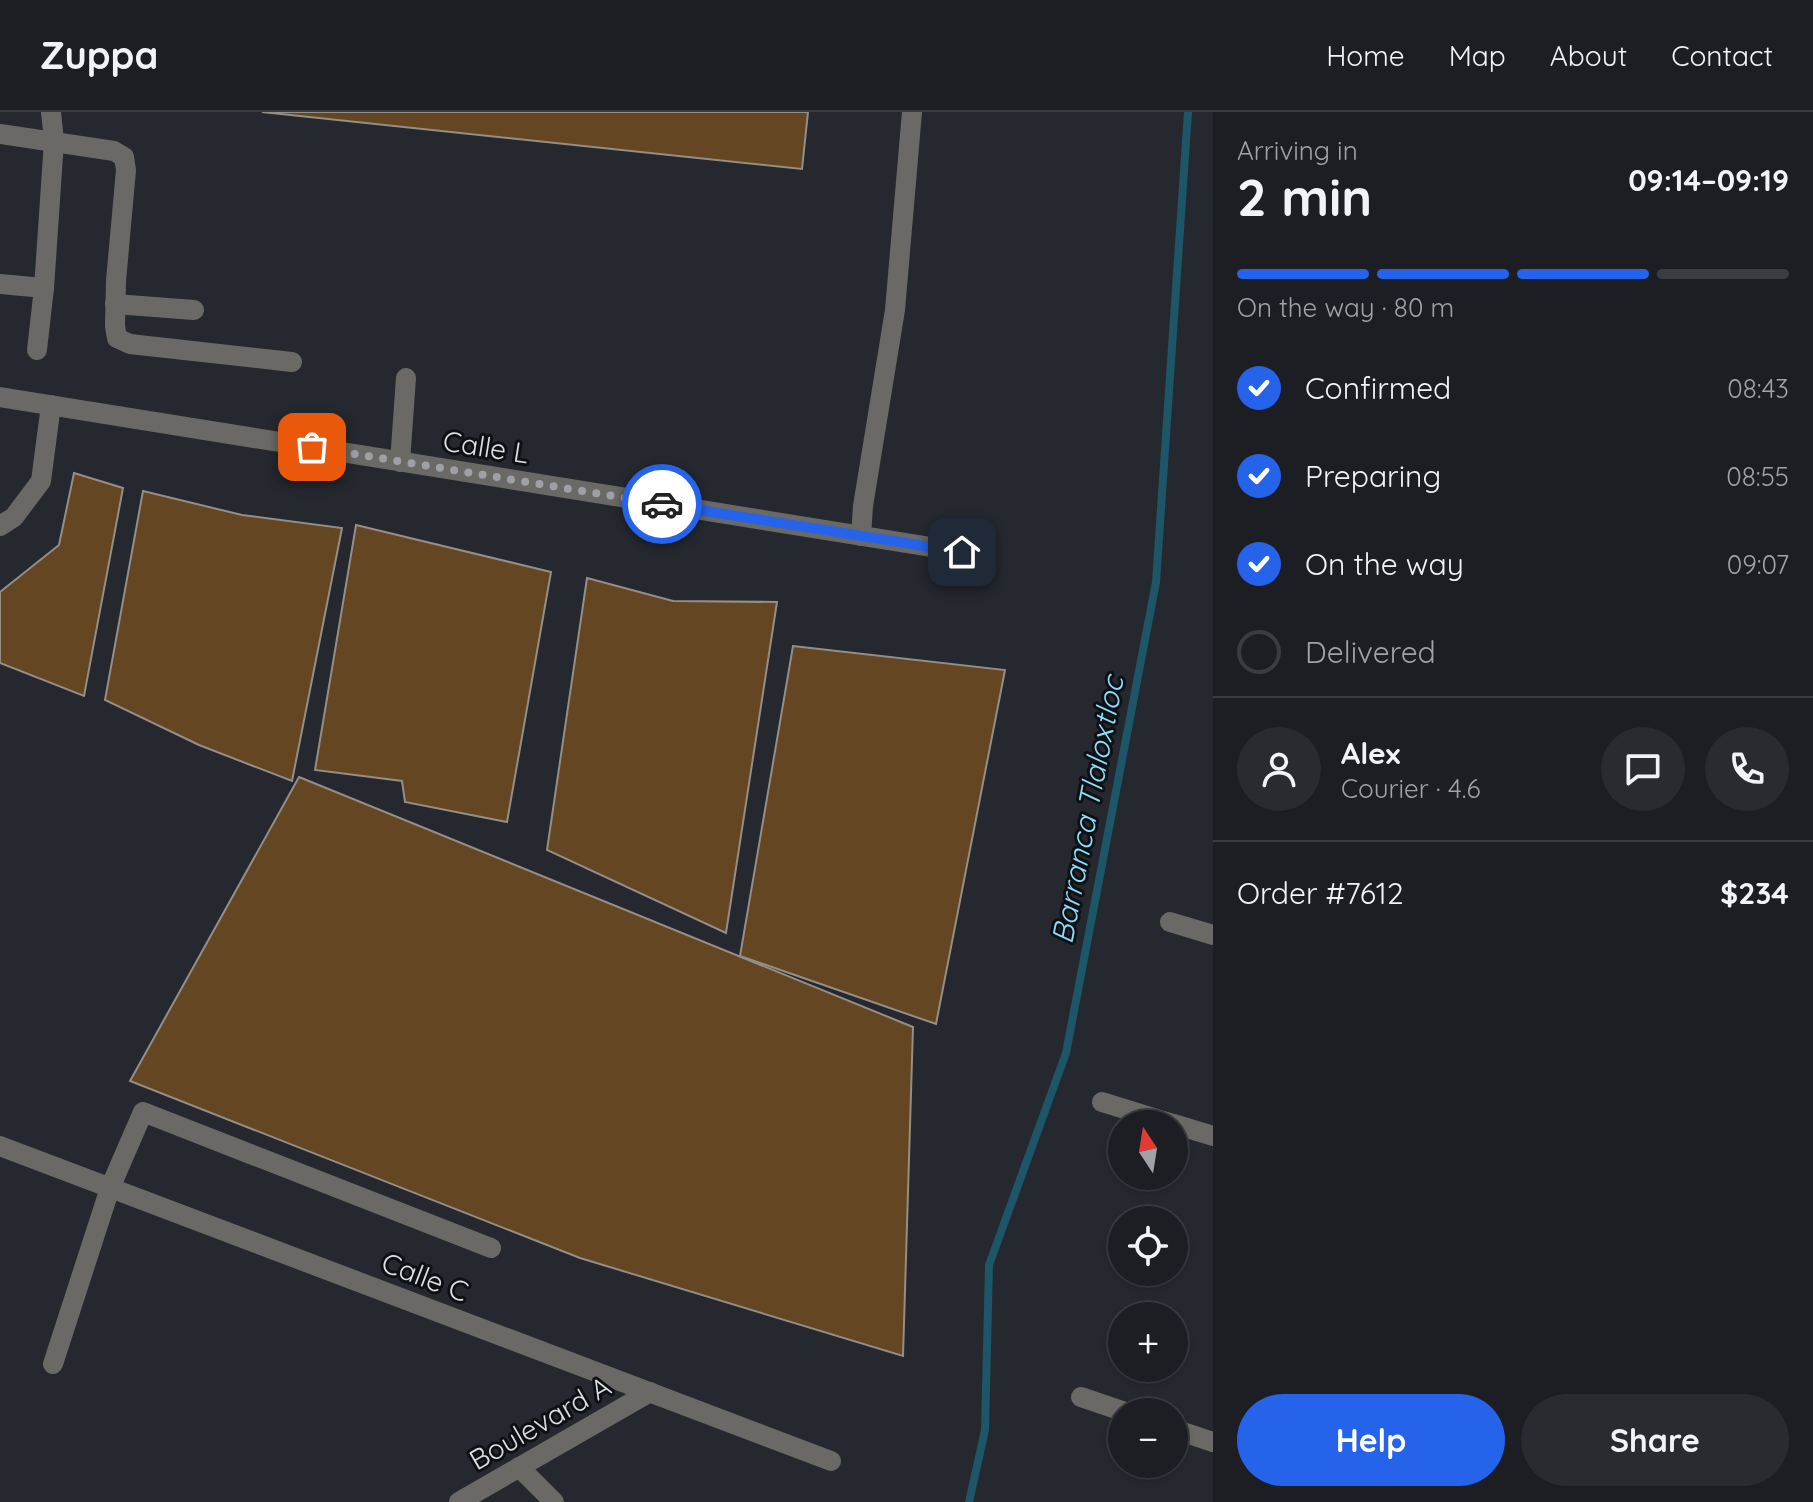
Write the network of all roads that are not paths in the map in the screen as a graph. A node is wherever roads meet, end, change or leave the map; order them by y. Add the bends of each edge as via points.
1 (51, 112) edge
2 (912, 112) edge
3 (0, 134) edge
4 (54, 141) junction
5 (0, 284) edge
6 (44, 288) junction
7 (115, 304) junction
8 (194, 310) dead end
9 (37, 350) dead end
10 (292, 362) dead end
11 (406, 378) dead end
12 (0, 397) edge
13 (51, 405) junction
14 (400, 462) junction
15 (0, 526) edge
16 (861, 536) junction
17 (962, 552) dead end
18 (1170, 922) dead end
19 (1213, 935) edge
20 (1102, 1102) dead end
21 (1128, 1110) edge
22 (1188, 1128) edge
23 (1213, 1136) edge
24 (0, 1146) edge
25 (110, 1188) junction
26 (491, 1248) dead end
27 (53, 1364) dead end
28 (650, 1392) junction
29 (1081, 1397) dead end
30 (1108, 1406) edge
31 (1188, 1434) edge
32 (1213, 1442) edge
33 (831, 1461) dead end
34 (519, 1467) junction
35 (459, 1502) edge
36 (554, 1502) edge

1 - 4 street
2 - 16 street via 895,310
3 - 4 street
4 - 6 street
4 - 7 street via 124,157
5 - 6 street
6 - 9 street
7 - 8 street
7 - 10 street via 117,338 130,344
11 - 14 street
12 - 13 street, Calle L
13 - 14 street, Calle L
13 - 15 street via 41,481 14,517
14 - 16 street, Calle L
16 - 17 street, Calle L
18 - 19 street
20 - 21 street
22 - 23 street
24 - 25 street, Calle C
25 - 26 street via 143,1112
25 - 27 street
25 - 28 street, Calle C
28 - 33 street, Calle C
28 - 34 street, Boulevard A
29 - 30 street
31 - 32 street
34 - 35 street, Boulevard A
34 - 36 street

